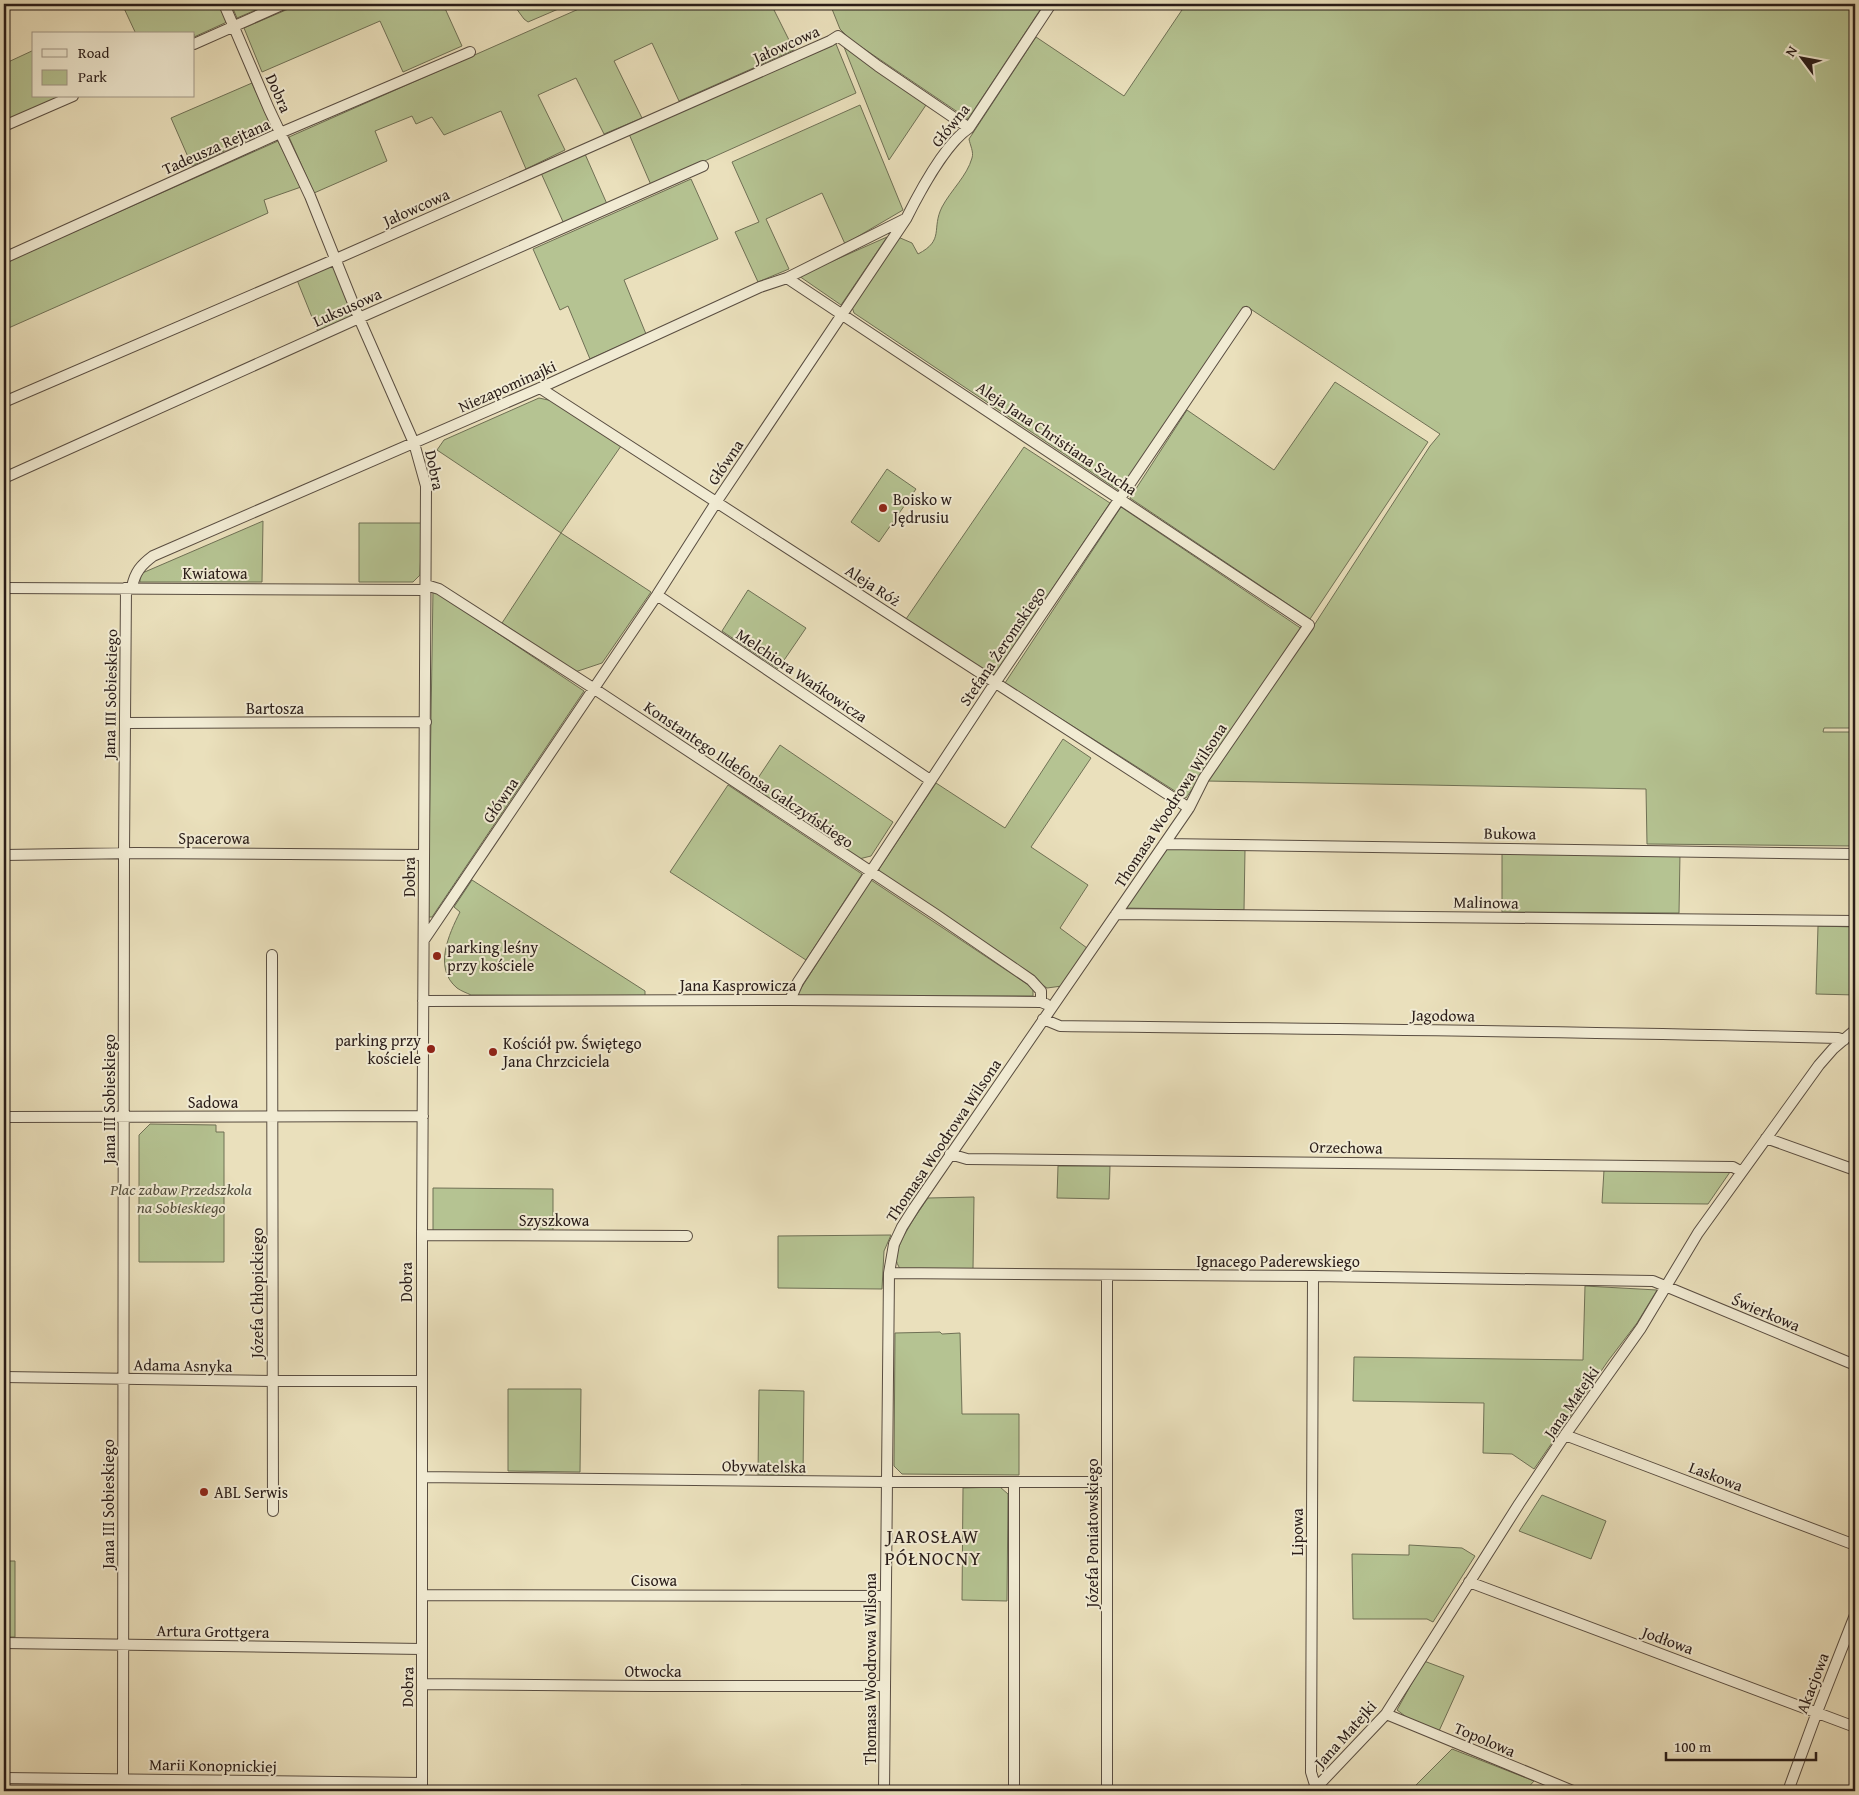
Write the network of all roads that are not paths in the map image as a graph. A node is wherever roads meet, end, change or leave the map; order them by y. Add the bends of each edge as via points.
1 (224, 4) edge
2 (284, 4) edge
3 (1052, 4) edge
4 (234, 27) junction
5 (195, 44) edge
6 (470, 52) dead end
7 (68, 98) edge
8 (4, 126) edge
9 (970, 128) junction
10 (280, 133) junction
11 (703, 166) dead end
12 (906, 219) junction
13 (4, 258) edge
14 (336, 259) junction
15 (787, 278) junction
16 (1246, 312) dead end
17 (843, 314) junction
18 (358, 318) junction
19 (540, 388) junction
20 (4, 402) edge
21 (414, 443) junction
22 (4, 478) edge
23 (1120, 498) junction
24 (717, 501) junction
25 (426, 587) junction
26 (4, 588) edge
27 (129, 588) junction
28 (657, 595) junction
29 (1309, 625) joint
30 (995, 684) junction
31 (593, 688) junction
32 (125, 722) junction
33 (426, 722) junction
34 (930, 780) junction
35 (1188, 808) junction
36 (1164, 844) junction
37 (124, 853) junction
38 (1855, 854) edge
39 (4, 855) edge
40 (424, 855) junction
41 (869, 872) junction
42 (1116, 914) junction
43 (1855, 922) edge
44 (424, 940) junction
45 (272, 955) dead end
46 (790, 1000) junction
47 (423, 1001) junction
48 (1041, 1002) junction
49 (1051, 1008) junction
50 (1043, 1019) junction
51 (1855, 1030) edge
52 (1844, 1040) junction
53 (422, 1116) junction
54 (4, 1117) edge
55 (124, 1117) junction
56 (271, 1118) junction
57 (1766, 1138) junction
58 (950, 1154) junction
59 (1855, 1170) edge
60 (1742, 1172) junction
61 (422, 1235) junction
62 (687, 1236) dead end
63 (889, 1273) junction
64 (1107, 1276) junction
65 (1313, 1276) junction
66 (1666, 1287) junction
67 (1855, 1365) edge
68 (4, 1378) edge
69 (124, 1378) junction
70 (422, 1381) junction
71 (273, 1382) junction
72 (1565, 1435) junction
73 (422, 1478) junction
74 (887, 1482) junction
75 (1014, 1482) junction
76 (1106, 1482) junction
77 (273, 1511) dead end
78 (1855, 1545) edge
79 (1469, 1582) junction
80 (422, 1595) junction
81 (886, 1596) junction
82 (1855, 1614) edge
83 (4, 1643) edge
84 (123, 1644) junction
85 (422, 1649) junction
86 (422, 1684) junction
87 (885, 1686) junction
88 (1816, 1712) junction
89 (1386, 1714) junction
90 (1855, 1726) edge
91 (4, 1778) edge
92 (123, 1779) junction
93 (422, 1787) edge
94 (1315, 1790) edge
95 (123, 1791) edge
96 (884, 1791) edge
97 (1014, 1791) edge
98 (1108, 1791) edge
99 (1573, 1791) edge
100 (1788, 1791) edge

1 - 4 street, Dobra
2 - 4 street
3 - 9 street, Główna
4 - 5 street
4 - 10 street, Dobra
6 - 10 street, Tadeusza Rejtana
7 - 8 street
9 - 12 street, Główna via 960,134 933,171
9 - 14 street, Jałowcowa via 838,36
10 - 13 street, Tadeusza Rejtana
10 - 14 street, Dobra
11 - 18 street, Luksusowa
12 - 15 street, Niezapominajki
12 - 17 street, Główna
14 - 18 street, Dobra
14 - 20 street, Jałowcowa
15 - 17 street, Aleja Jana Christiana Szucha
15 - 19 street, Niezapominajki via 760,287
16 - 23 street, Stefana Żeromskiego
17 - 23 street, Aleja Jana Christiana Szucha
17 - 24 street, Główna
18 - 21 street, Dobra
18 - 22 street, Luksusowa
19 - 21 street, Niezapominajki
19 - 24 street, Aleja Róż
21 - 25 street, Dobra via 426,486
21 - 27 street, Niezapominajki via 153,556 141,564
23 - 29 street, Aleja Jana Christiana Szucha
23 - 30 street, Stefana Żeromskiego
24 - 28 street, Główna
24 - 30 street, Aleja Róż
25 - 27 street, Kwiatowa
25 - 31 street, Konstantego Ildefonsa Gałczyńskiego via 440,590
25 - 33 street, Dobra
26 - 27 street, Kwiatowa
27 - 32 street, Jana III Sobieskiego
28 - 31 street, Główna
28 - 34 street, Melchiora Wańkowicza
29 - 35 street, Thomasa Woodrowa Wilsona via 1204,778
30 - 34 street, Stefana Żeromskiego
30 - 35 street, Aleja Róż
31 - 41 street, Konstantego Ildefonsa Gałczyńskiego
31 - 44 street, Główna
32 - 33 street, Bartosza
32 - 37 street, Jana III Sobieskiego
33 - 40 street, Dobra
34 - 41 street, Stefana Żeromskiego
35 - 36 street, Thomasa Woodrowa Wilsona
36 - 38 street, Bukowa
36 - 42 street, Thomasa Woodrowa Wilsona
37 - 39 street, Spacerowa
37 - 40 street, Spacerowa
37 - 55 street, Jana III Sobieskiego
40 - 44 street, Dobra
41 - 46 street, Stefana Żeromskiego via 798,982
41 - 48 street, Konstantego Ildefonsa Gałczyńskiego via 1031,980 1040,991
42 - 43 street, Malinowa
42 - 49 street, Thomasa Woodrowa Wilsona
44 - 47 street, Dobra
45 - 56 street, Józefa Chłopickiego
46 - 47 street, Jana Kasprowicza
46 - 48 street, Jana Kasprowicza
47 - 53 street, Dobra
48 - 49 street
49 - 50 street, Thomasa Woodrowa Wilsona
50 - 52 street, Jagodowa via 1060,1026 1507,1031
50 - 58 street, Thomasa Woodrowa Wilsona
51 - 52 street, Jana Matejki
52 - 57 street, Jana Matejki via 1819,1065
53 - 56 street, Sadowa
53 - 61 street, Dobra
54 - 55 street, Sadowa
55 - 56 street, Sadowa
55 - 69 street, Jana III Sobieskiego
56 - 71 street, Józefa Chłopickiego
57 - 59 street
57 - 60 street, Jana Matejki
58 - 60 street, Orzechowa via 967,1159 1733,1167
58 - 63 street, Thomasa Woodrowa Wilsona via 902,1227 894,1244
60 - 66 street, Jana Matejki via 1698,1233
61 - 62 street, Szyszkowa
61 - 70 street, Dobra
63 - 64 street, Ignacego Paderewskiego
63 - 74 street, Thomasa Woodrowa Wilsona
64 - 65 street, Ignacego Paderewskiego
64 - 76 street, Józefa Poniatowskiego
65 - 66 street, Ignacego Paderewskiego via 1653,1281
65 - 94 street, Lipowa via 1311,1772
66 - 67 street, Świerkowa
66 - 72 street, Jana Matejki
68 - 69 street, Adama Asnyka
69 - 71 street, Adama Asnyka
69 - 84 street, Jana III Sobieskiego
70 - 71 street, Adama Asnyka
70 - 73 street, Dobra
71 - 77 street, Józefa Chłopickiego
72 - 78 street, Laskowa
72 - 79 street, Jana Matejki
73 - 74 street, Obywatelska
73 - 80 street, Dobra
74 - 75 street, Obywatelska
74 - 81 street, Thomasa Woodrowa Wilsona
75 - 76 street, Obywatelska
75 - 97 street
76 - 98 street, Józefa Poniatowskiego
79 - 88 street, Jodłowa
79 - 89 street, Jana Matejki
80 - 81 street, Cisowa
80 - 85 street, Dobra
81 - 87 street, Thomasa Woodrowa Wilsona
82 - 88 street, Akacjowa
83 - 84 street, Artura Grottgera
84 - 85 street, Artura Grottgera
84 - 92 street, Jana III Sobieskiego
85 - 86 street, Dobra
86 - 87 street, Otwocka
86 - 93 street, Dobra
87 - 96 street, Thomasa Woodrowa Wilsona
88 - 90 street, Jodłowa
88 - 100 street, Akacjowa
89 - 94 street, Jana Matejki
89 - 99 street, Topolowa
91 - 92 street, Marii Konopnickiej
92 - 93 street, Marii Konopnickiej
92 - 95 street, Jana III Sobieskiego

